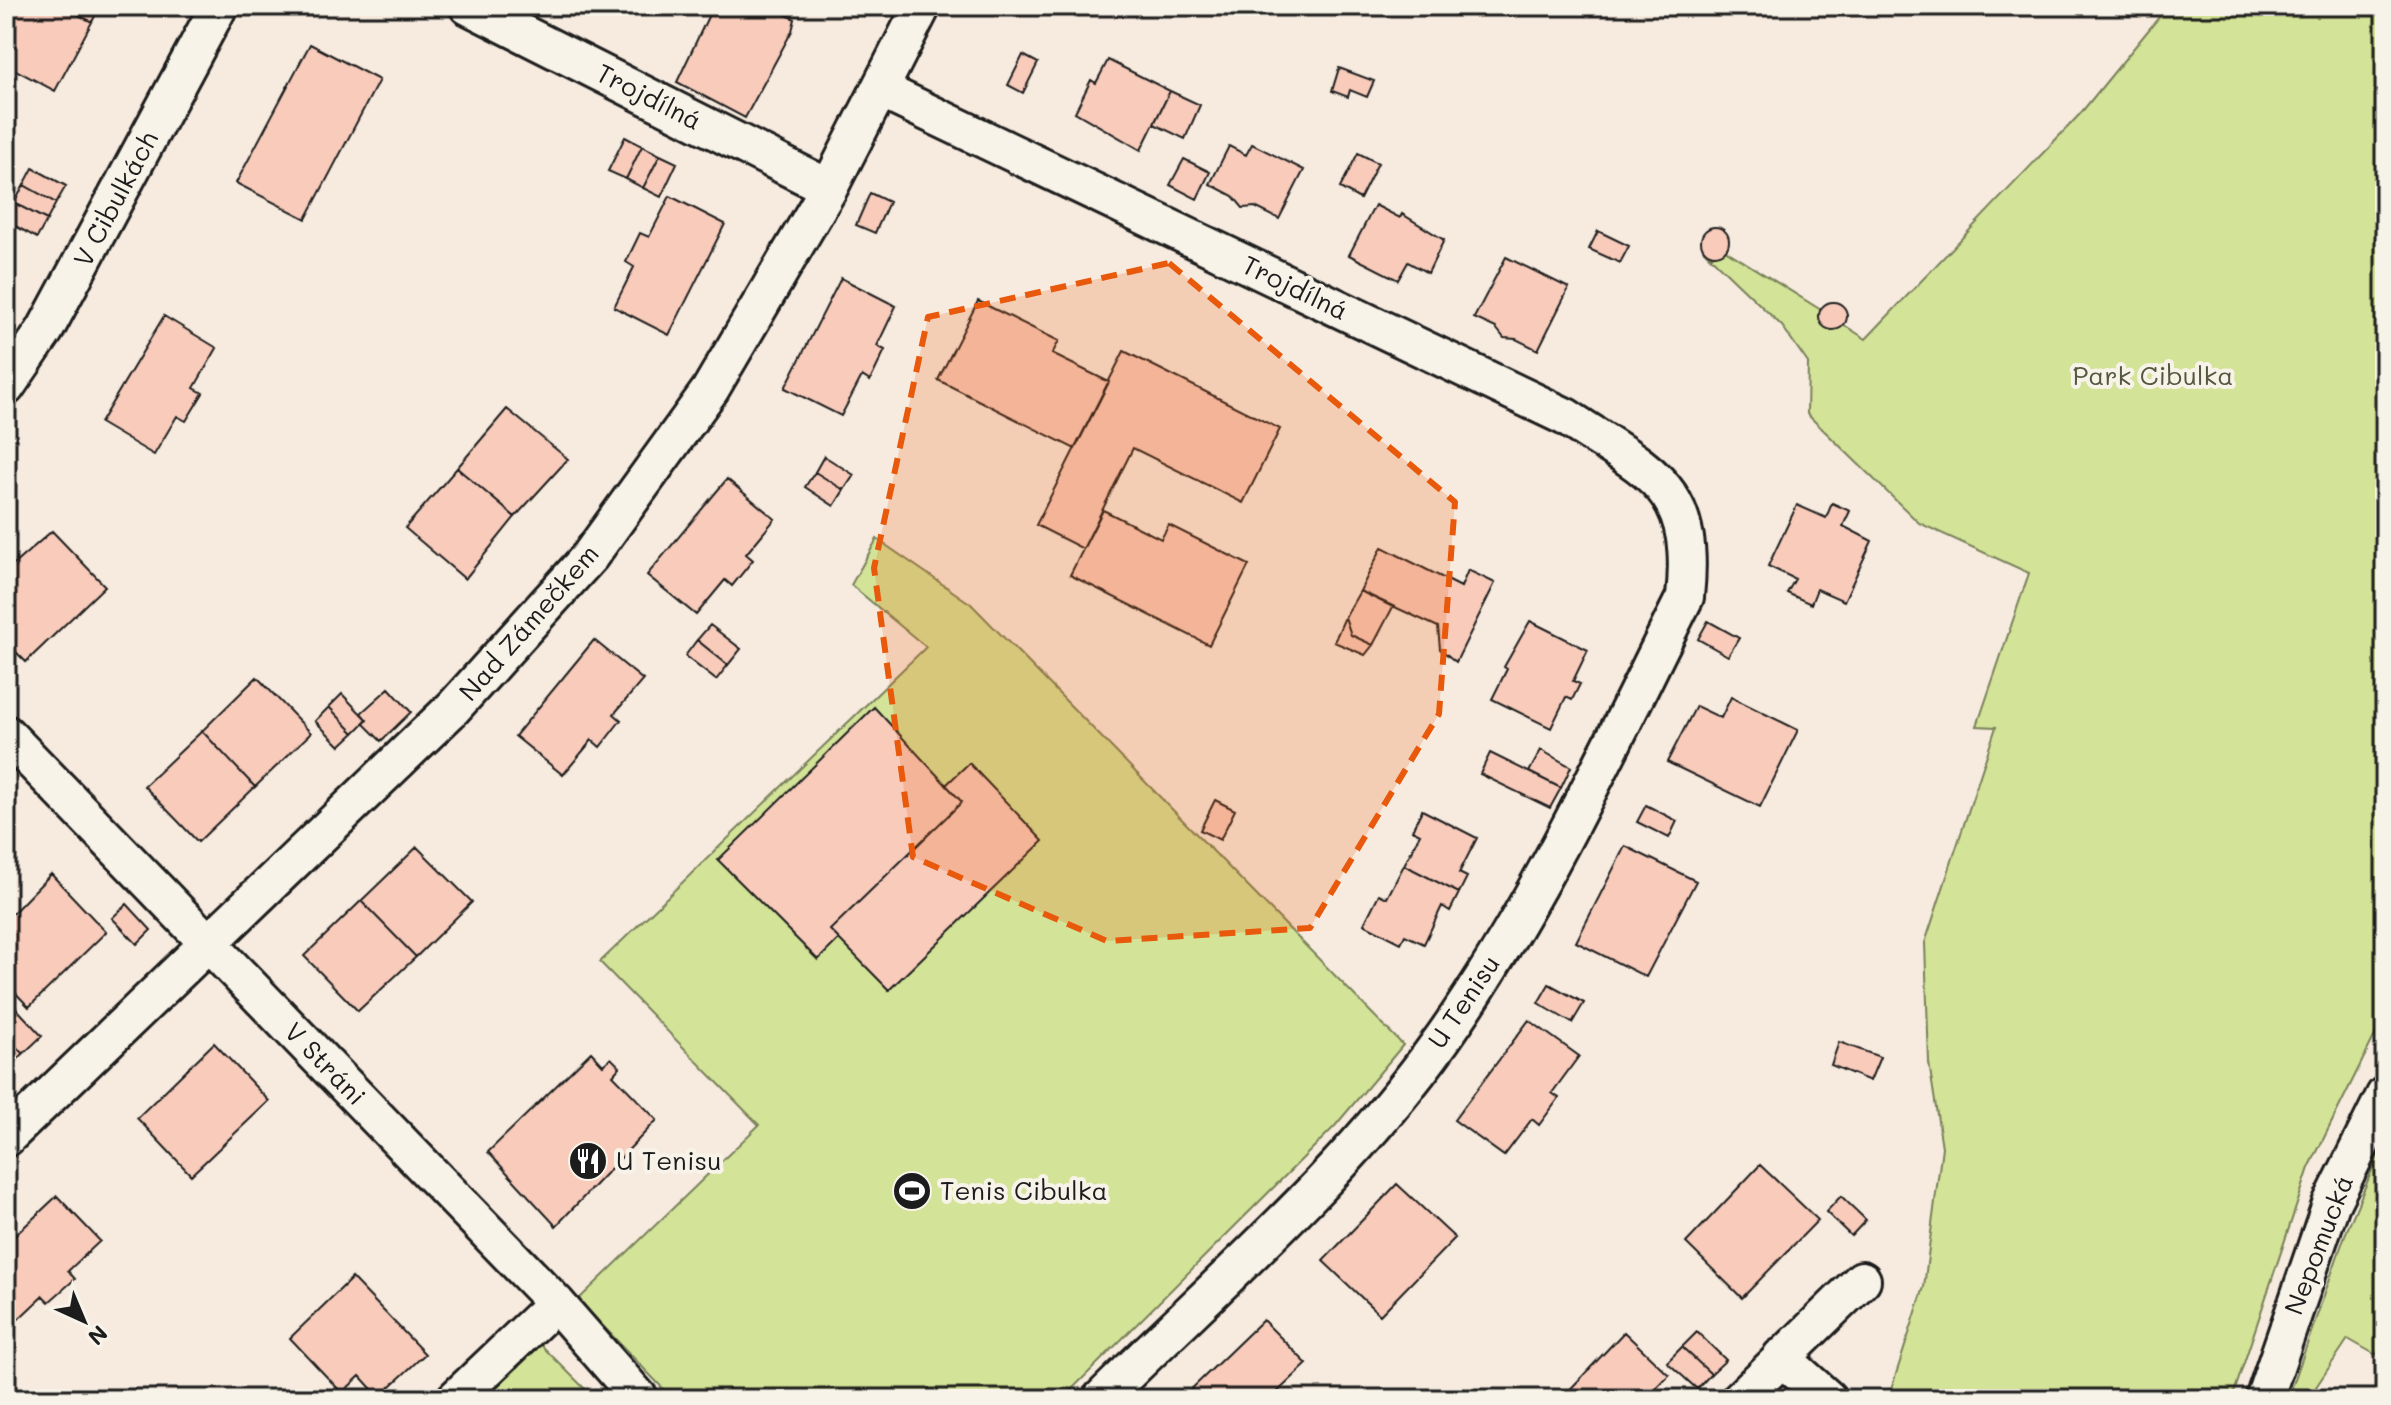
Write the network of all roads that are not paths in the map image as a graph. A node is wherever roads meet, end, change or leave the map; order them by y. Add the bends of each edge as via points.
1 (219, 6) edge
2 (468, 6) edge
3 (922, 6) edge
4 (881, 90) junction
5 (829, 188) junction
6 (6, 387) edge
7 (1683, 520) joint
8 (6, 734) edge
9 (208, 943) junction
10 (2385, 1095) edge
11 (6, 1138) edge
12 (1862, 1280) dead end
13 (556, 1303) junction
14 (1781, 1357) junction
15 (455, 1399) edge
16 (640, 1399) edge
17 (1101, 1399) edge
18 (1740, 1399) edge
19 (1828, 1399) edge
20 (2264, 1399) edge

1 - 6 street, V Cibulkách via 45,330
2 - 5 street, Trojdílná
3 - 4 street, Nad Zámečkem
4 - 5 street, Nad Zámečkem
4 - 7 street, Trojdílná via 1566,417 1651,473 1671,494
5 - 9 street, Nad Zámečkem via 710,390 590,556 453,708
7 - 17 street, U Tenisu via 1689,558 1685,597 1534,894 1443,1039 1348,1154
8 - 9 street, V Stráni
9 - 11 street, Nad Zámečkem
9 - 13 street, V Stráni
10 - 20 street, Nepomucká via 2331,1204
12 - 14 street
13 - 15 street
13 - 16 street, V Stráni
14 - 18 street
14 - 19 street

